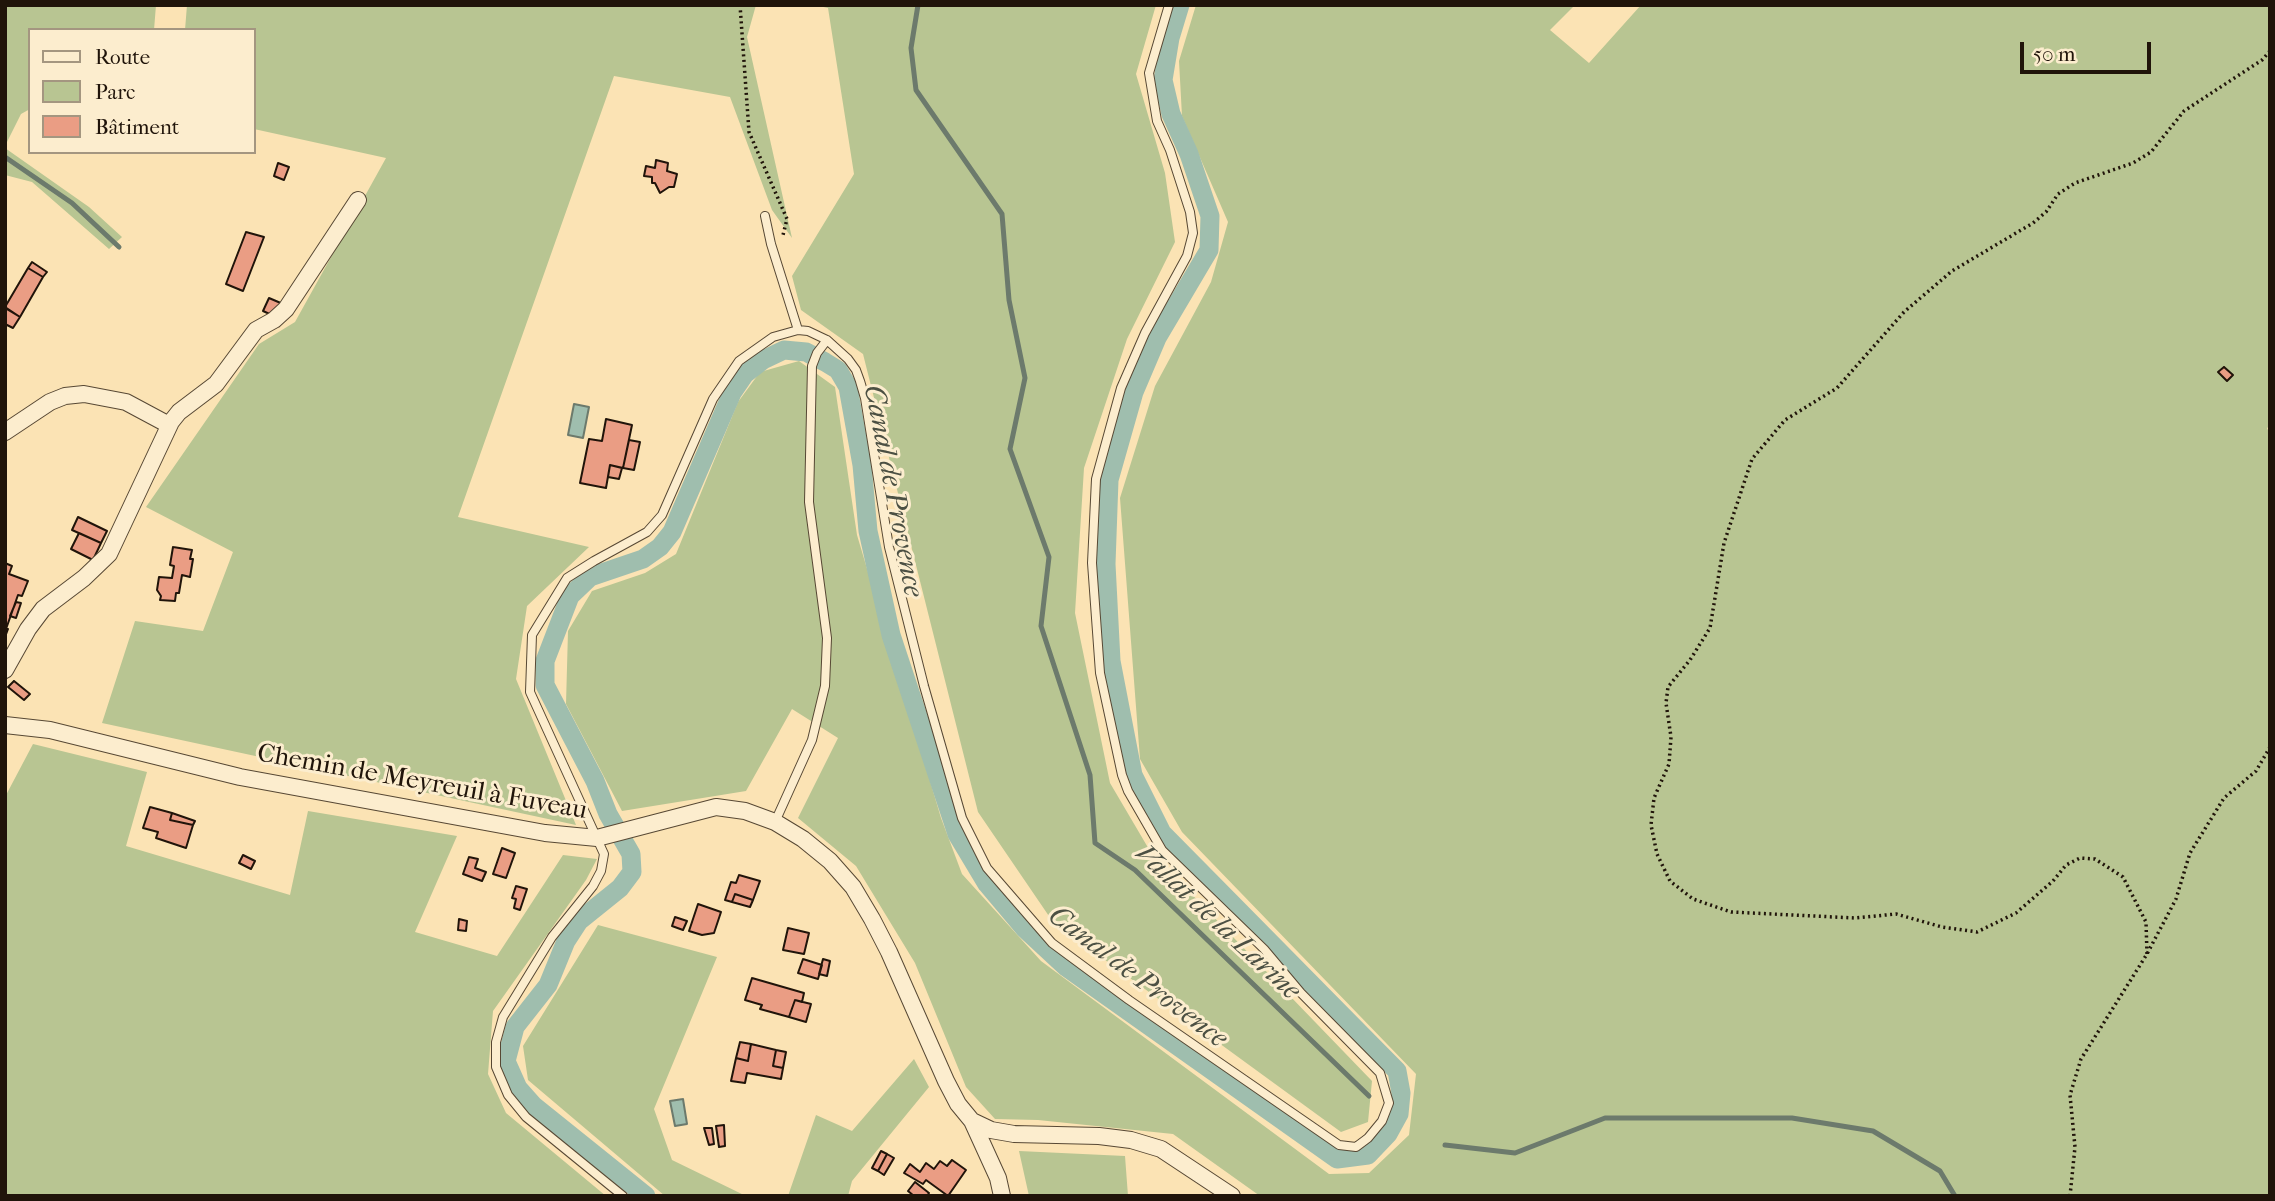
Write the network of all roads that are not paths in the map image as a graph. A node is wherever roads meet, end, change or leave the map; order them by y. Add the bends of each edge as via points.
1 (1169, 5) edge
2 (358, 200) dead end
3 (765, 216) dead end
4 (798, 330) junction
5 (827, 340) junction
6 (169, 425) junction
7 (5, 432) edge
8 (5, 670) edge
9 (5, 725) edge
10 (775, 822) junction
11 (597, 838) junction
12 (972, 1121) junction
13 (623, 1196) edge
14 (1002, 1196) edge
15 (1232, 1196) edge

1 - 5 lane via 1149,73 1157,121 1190,212 1193,233 1187,256 1121,388 1096,479 1092,563 1100,673 1122,775 1162,850 1264,949 1380,1073 1390,1103 1382,1121 1356,1147 1339,1144 1052,943 987,868 962,818 921,673 889,547 865,398 856,370
2 - 6 street via 286,309 256,330 216,384
3 - 4 lane
4 - 5 lane
4 - 11 lane via 773,337 739,361 713,399 662,515 647,532 567,578 531,635 530,692
5 - 10 lane via 812,366 809,502 827,638 825,686 812,740
6 - 7 street via 126,402 84,394 50,402
6 - 8 street via 109,554 43,609
9 - 11 street, Chemin de Meyreuil à Fuveau via 50,730 279,785 545,833
10 - 11 street, Chemin de Meyreuil à Fuveau via 746,811 716,807
10 - 12 street, Chemin de Meyreuil à Fuveau via 830,861 853,887 883,941 946,1081
11 - 13 lane via 604,854 601,871 552,937 503,1017 496,1067 508,1095 526,1117
12 - 14 street, Chemin de Meyreuil à Fuveau
12 - 15 street via 1014,1134 1131,1140 1161,1149

